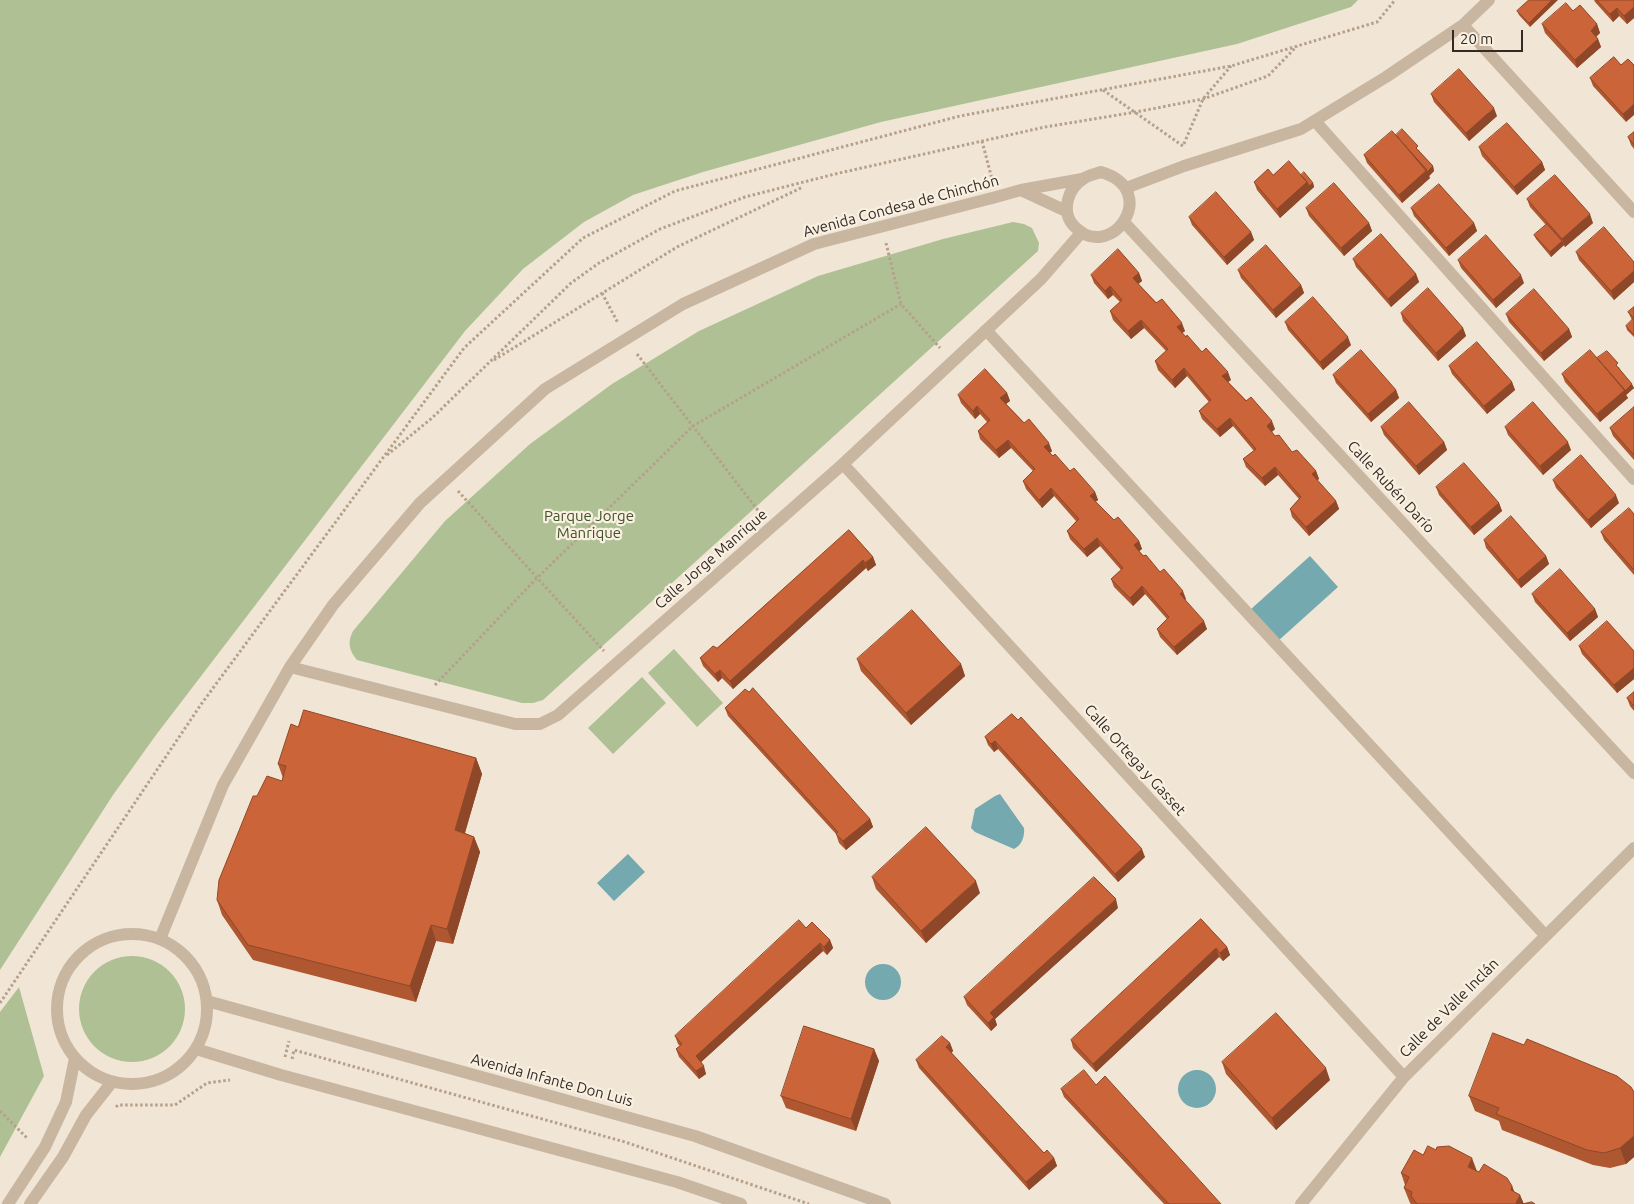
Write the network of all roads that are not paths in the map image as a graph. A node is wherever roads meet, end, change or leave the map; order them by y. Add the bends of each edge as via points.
1 (1489, 0) edge
2 (1463, 25) junction
3 (1315, 120) junction
4 (1082, 179) junction
5 (1126, 188) junction
6 (1021, 190) junction
7 (1066, 211) junction
8 (1634, 212) edge
9 (1124, 222) junction
10 (1081, 232) junction
11 (986, 330) junction
12 (843, 464) junction
13 (1634, 479) edge
14 (290, 667) junction
15 (1634, 773) edge
16 (1634, 848) edge
17 (1545, 935) junction
18 (160, 939) junction
19 (207, 1001) junction
20 (196, 1050) junction
21 (75, 1058) junction
22 (1404, 1077) junction
23 (112, 1082) junction
24 (8, 1204) edge
25 (30, 1204) edge
26 (741, 1204) edge
27 (885, 1204) edge
28 (1301, 1204) edge

1 - 2 street
2 - 3 street via 1386,78
2 - 8 street
3 - 5 street via 1301,129
3 - 13 street
4 - 5 street via 1101,172 1113,176
4 - 6 street, Avenida Condesa de Chinchón
4 - 7 street via 1073,189
5 - 9 street via 1130,204
6 - 7 street, Avenida Condesa de Chinchón
6 - 14 street, Avenida Condesa de Chinchón via 814,244 683,304 545,389 420,503 339,598
7 - 10 street via 1070,221
9 - 10 street via 1109,235 1101,237
9 - 15 street, Calle Rubén Darío
10 - 11 street, Calle Jorge Manrique via 1041,279
11 - 12 street, Calle Jorge Manrique
11 - 17 street
12 - 14 street, Calle Jorge Manrique via 558,715 540,724 515,724
12 - 22 street, Calle Ortega y Gasset
14 - 18 street, Avenida Condesa de Chinchón via 223,785
16 - 17 street, Calle de Valle Inclán
17 - 22 street, Calle de Valle Inclán
18 - 19 street via 178,949 192,963 202,981
18 - 21 street via 138,934 116,935 96,943 78,957 65,975 58,996 57,1018 63,1039
19 - 20 street via 206,1026
19 - 27 street, Avenida Infante Don Luis via 695,1136
20 - 23 street via 168,1075 150,1082 131,1085
20 - 26 street via 677,1182
21 - 23 street via 92,1073
21 - 24 street via 66,1102 45,1147
22 - 28 street, Calle de Valle Inclán
23 - 25 street via 86,1115 63,1157

